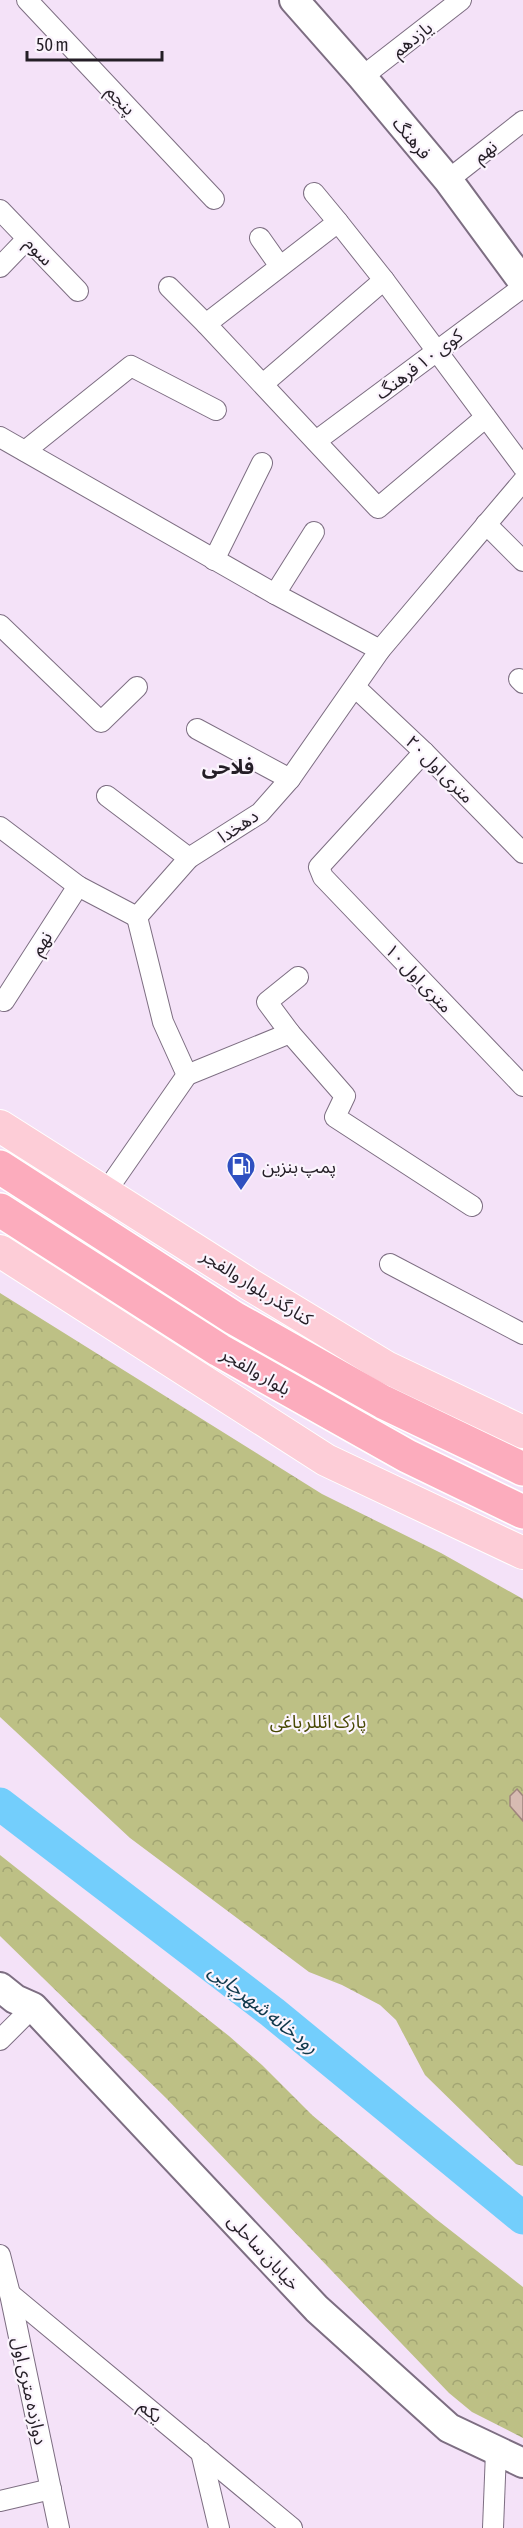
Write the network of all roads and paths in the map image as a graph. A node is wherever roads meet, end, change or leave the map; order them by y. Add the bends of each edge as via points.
1 (27, 0) edge
2 (294, 0) edge
3 (461, 0) edge
4 (362, 77) junction
5 (523, 121) edge
6 (448, 180) junction
7 (314, 193) dead end
8 (214, 199) dead end
9 (0, 210) edge
10 (338, 222) junction
11 (260, 238) dead end
12 (27, 239) junction
13 (279, 265) junction
14 (0, 267) edge
15 (384, 280) junction
16 (523, 282) edge
17 (169, 287) dead end
18 (523, 287) edge
19 (78, 291) dead end
20 (206, 324) junction
21 (436, 351) junction
22 (263, 384) junction
23 (216, 410) dead end
24 (486, 417) junction
25 (0, 437) edge
26 (316, 441) junction
27 (25, 451) junction
28 (262, 463) dead end
29 (523, 467) edge
30 (523, 481) edge
31 (486, 524) junction
32 (314, 532) dead end
33 (214, 560) junction
34 (523, 561) edge
35 (275, 594) junction
36 (2, 632) edge
37 (380, 650) junction
38 (137, 687) dead end
39 (354, 687) junction
40 (197, 729) dead end
41 (424, 752) junction
42 (290, 779) junction
43 (106, 796) dead end
44 (0, 827) edge
45 (523, 853) edge
46 (189, 858) junction
47 (78, 886) junction
48 (137, 917) junction
49 (298, 976) dead end
50 (4, 1001) dead end
51 (291, 1033) junction
52 (188, 1075) junction
53 (523, 1086) edge
54 (0, 1126) edge
55 (0, 1167) edge
56 (105, 1193) junction
57 (472, 1206) dead end
58 (0, 1210) edge
59 (0, 1251) edge
60 (390, 1264) dead end
61 (523, 1334) edge
62 (523, 1432) edge
63 (407, 1456) junction
64 (523, 1469) edge
65 (523, 1512) edge
66 (523, 1527) edge
67 (523, 1553) edge
68 (0, 1964) edge
69 (0, 1987) edge
70 (33, 2007) junction
71 (0, 2040) edge
72 (0, 2255) edge
73 (10, 2294) junction
74 (201, 2452) junction
75 (496, 2452) junction
76 (523, 2463) edge
77 (51, 2489) junction
78 (0, 2501) edge
79 (59, 2528) edge
80 (219, 2528) edge
81 (292, 2528) edge
82 (493, 2528) edge

1 - 8 street, پنجم
2 - 4 street, فرهنگ
3 - 4 street, یازدهم
4 - 6 street, فرهنگ
5 - 6 street, نهم
6 - 16 street, فرهنگ
7 - 10 street
9 - 12 street, سوم
10 - 13 street
10 - 15 street
11 - 13 street
12 - 14 street
12 - 19 street, سوم
13 - 20 street
15 - 21 street
15 - 22 street
17 - 20 street
18 - 21 street, کوی ۱۰ فرهنگ
20 - 22 street
21 - 24 street
21 - 26 street, کوی ۱۰ فرهنگ
22 - 26 street
23 - 27 street via 131,366
24 - 26 street via 378,508
24 - 29 street
25 - 27 street
27 - 33 street
28 - 33 street
30 - 31 street, دهخدا
31 - 34 street
31 - 37 street, دهخدا
32 - 35 street
33 - 35 street
35 - 37 street
36 - 38 street via 101,722
37 - 39 street, دهخدا
39 - 41 street, ۲۰ متری اول
39 - 42 street, دهخدا
40 - 42 street
41 - 45 street, ۲۰ متری اول
41 - 53 street, ۱۰ متری اول via 319,867 323,878
42 - 46 street, دهخدا via 260,813
43 - 46 street
44 - 47 street
46 - 48 street, دهخدا
47 - 48 street
47 - 50 street, نهم
48 - 52 street via 163,1022
49 - 51 street via 267,1002
51 - 52 street
51 - 57 street via 345,1096 335,1117
52 - 56 street
54 - 56 main road, کنارگذر بلوار والفجر
55 - 64 highway, بلوار والفجر via 234,1318 383,1402
56 - 62 main road, کنارگذر بلوار والفجر via 387,1367
58 - 63 highway, بلوار والفجر via 219,1350
59 - 67 main road via 326,1460
60 - 61 street
63 - 65 highway, بلوار والفجر
63 - 66 highway
68 - 70 street, خیابان ساحلی via 26,1988
69 - 70 street, خیابان ساحلی
70 - 71 street
70 - 75 street, خیابان ساحلی via 317,2308 449,2428
72 - 73 street, دوازده متری اول
73 - 74 street, یکم
73 - 77 street, دوازده متری اول
74 - 80 street
74 - 81 street, یکم
75 - 76 street, خیابان ساحلی
75 - 82 street
77 - 78 street
77 - 79 street, دوازده متری اول

